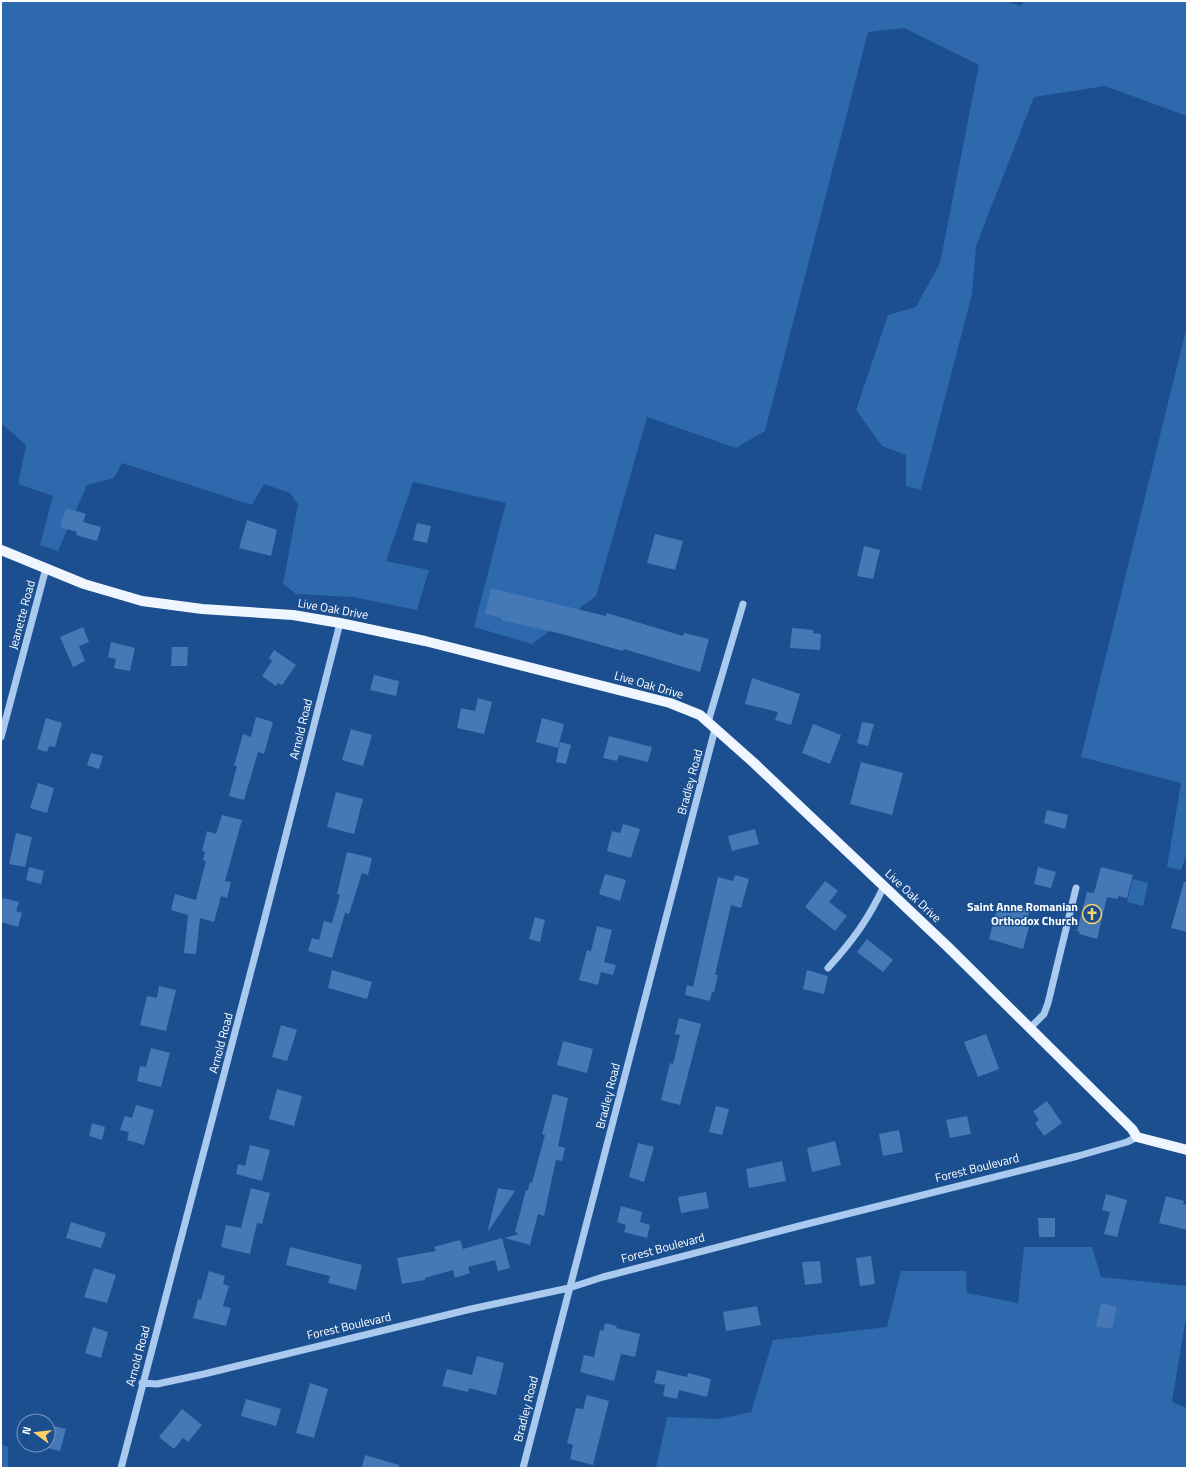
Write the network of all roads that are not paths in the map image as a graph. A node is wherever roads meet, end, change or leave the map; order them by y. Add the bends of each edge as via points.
1 (1, 550) edge
2 (46, 568) junction
3 (743, 604) dead end
4 (340, 623) junction
5 (711, 726) junction
6 (1, 737) edge
7 (884, 886) junction
8 (1076, 888) dead end
9 (828, 968) dead end
10 (1030, 1028) junction
11 (1137, 1137) junction
12 (1187, 1150) edge
13 (568, 1288) junction
14 (142, 1383) junction
15 (121, 1468) edge
16 (523, 1468) edge

1 - 2 main road, Live Oak Drive
2 - 4 main road, Live Oak Drive via 84,584 142,601 202,609 293,615
2 - 6 street, Jeanette Road
3 - 5 street, Bradley Road
4 - 5 main road, Live Oak Drive via 425,641 670,703 700,715
4 - 14 street, Arnold Road
5 - 7 main road, Live Oak Drive via 754,763
5 - 13 street, Bradley Road via 588,1224
7 - 9 street via 868,919 851,943
7 - 10 main road, Live Oak Drive
8 - 10 street via 1048,1003 1044,1014
10 - 11 main road, Live Oak Drive
11 - 12 main road
11 - 13 street, Forest Boulevard via 1078,1156 803,1225
13 - 14 street, Forest Boulevard via 204,1374 157,1384
13 - 16 street, Bradley Road
14 - 15 street, Arnold Road

